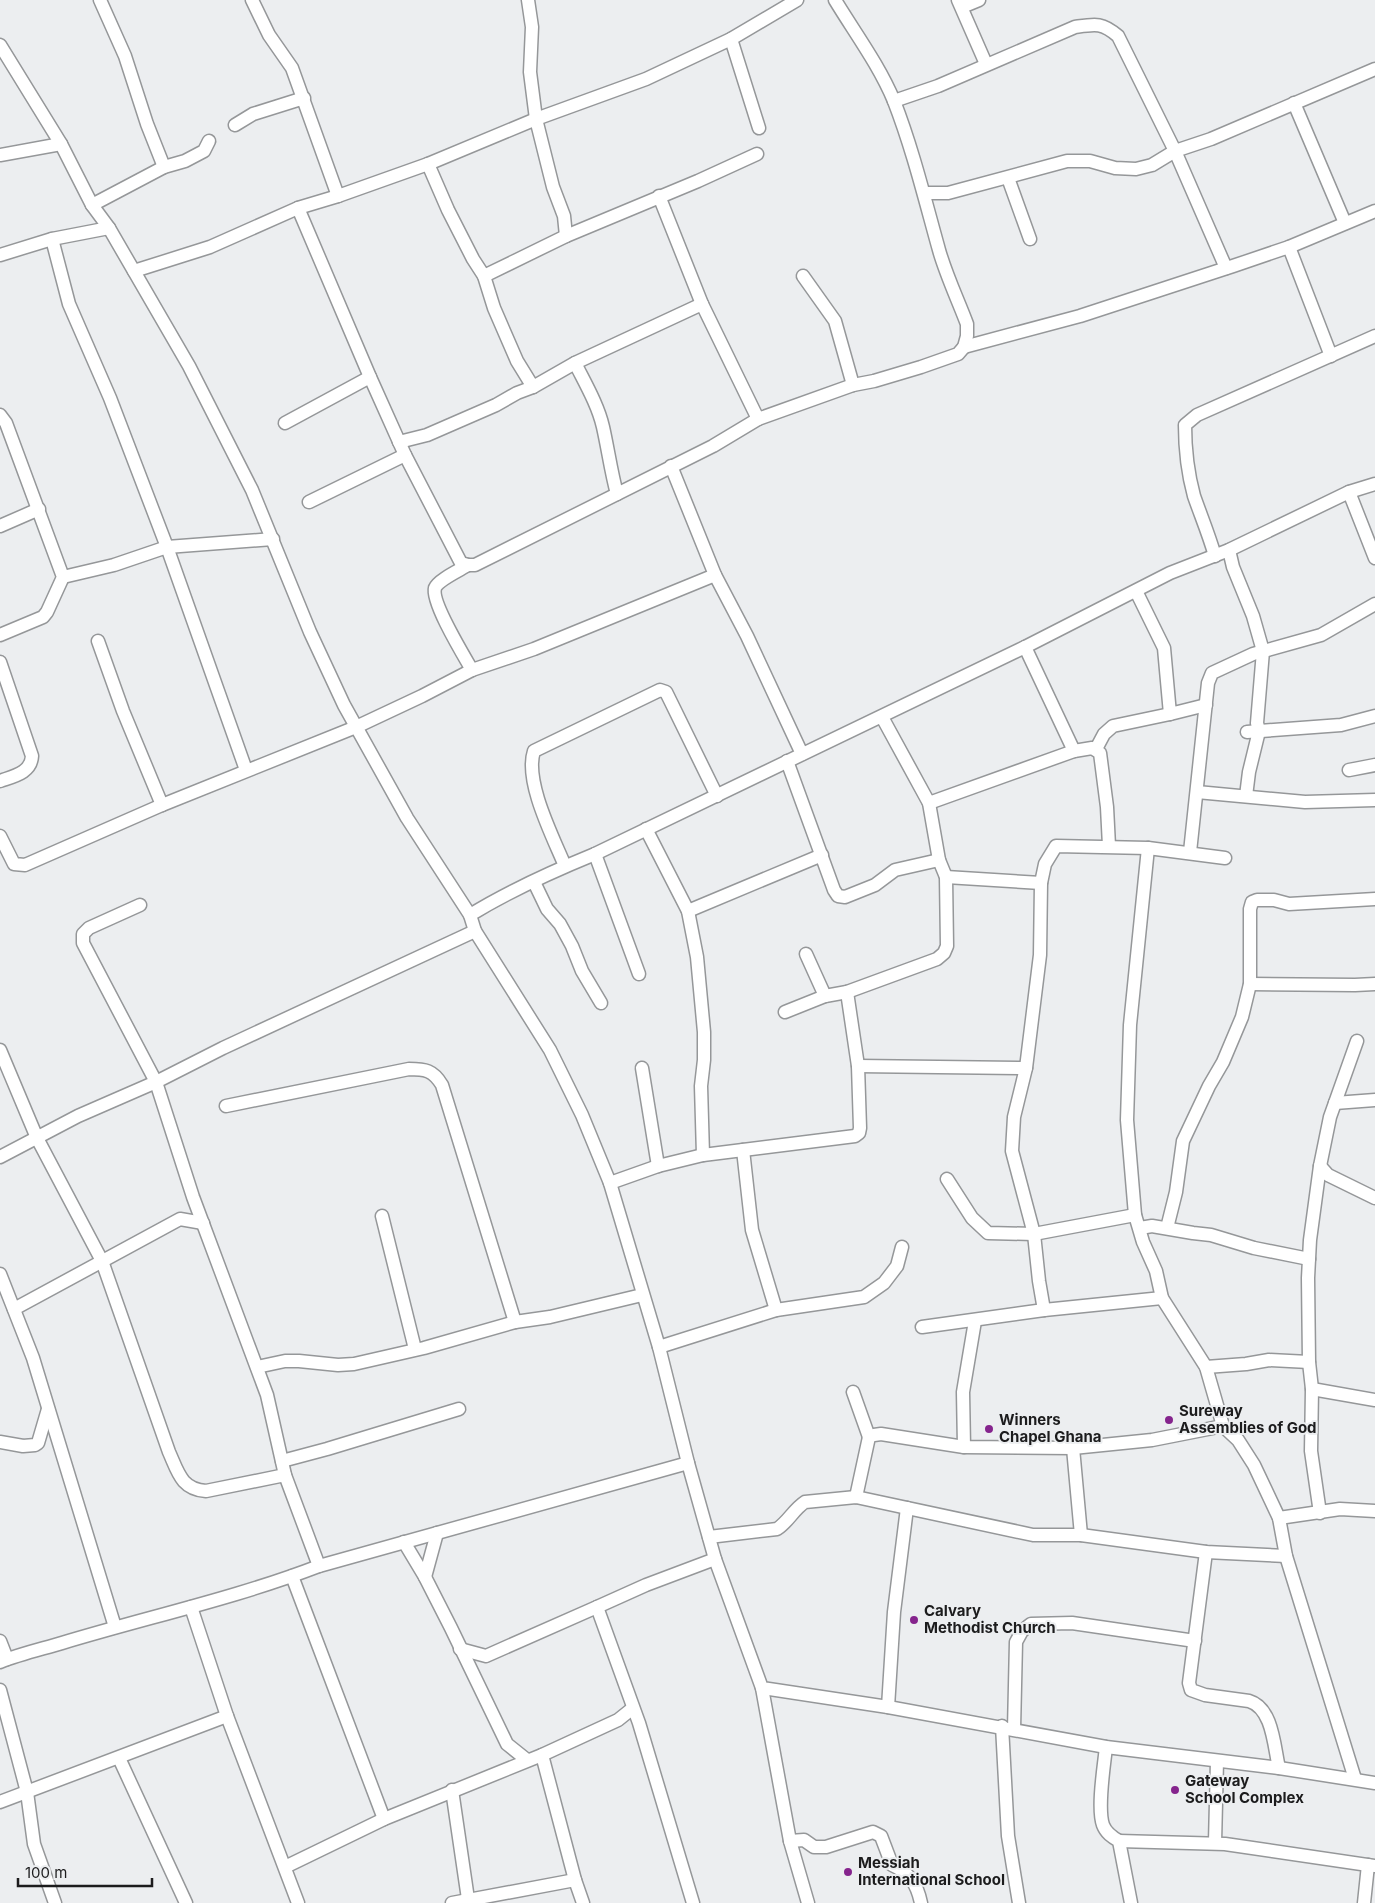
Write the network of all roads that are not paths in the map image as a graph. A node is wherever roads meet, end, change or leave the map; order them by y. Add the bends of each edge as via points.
1 (100, 0) edge
2 (252, 0) edge
3 (528, 0) edge
4 (797, 0) edge
5 (834, 0) edge
6 (979, 0) edge
7 (960, 3) edge
8 (730, 39) junction
9 (2, 53) edge
10 (986, 64) junction
11 (1375, 69) edge
12 (304, 98) junction
13 (894, 101) junction
14 (1294, 103) junction
15 (536, 119) junction
16 (235, 125) dead end
17 (760, 128) dead end
18 (209, 141) dead end
19 (61, 144) junction
20 (1175, 151) junction
21 (757, 154) dead end
22 (0, 155) edge
23 (428, 164) junction
24 (164, 167) junction
25 (1008, 178) junction
26 (924, 193) junction
27 (338, 196) junction
28 (660, 196) junction
29 (92, 204) junction
30 (298, 208) junction
31 (1375, 211) edge
32 (1344, 223) junction
33 (109, 228) junction
34 (566, 236) junction
35 (52, 239) junction
36 (1030, 239) dead end
37 (1289, 246) junction
38 (0, 255) edge
39 (1226, 268) junction
40 (134, 271) junction
41 (484, 276) junction
42 (803, 276) dead end
43 (702, 304) junction
44 (1375, 336) edge
45 (964, 346) junction
46 (1331, 356) junction
47 (575, 363) junction
48 (370, 377) junction
49 (853, 385) junction
50 (533, 387) junction
51 (0, 415) edge
52 (758, 419) junction
53 (285, 423) dead end
54 (399, 442) junction
55 (405, 455) junction
56 (671, 466) junction
57 (1375, 484) edge
58 (1349, 492) junction
59 (617, 494) junction
60 (309, 502) dead end
61 (39, 509) junction
62 (0, 526) edge
63 (274, 539) junction
64 (167, 547) junction
65 (1229, 550) junction
66 (1215, 556) junction
67 (1375, 558) edge
68 (468, 565) junction
69 (715, 575) junction
70 (63, 577) junction
71 (1136, 591) junction
72 (1375, 604) edge
73 (0, 635) edge
74 (98, 641) dead end
75 (1026, 647) junction
76 (1263, 651) junction
77 (0, 662) edge
78 (472, 670) junction
79 (1206, 705) junction
80 (1170, 714) junction
81 (1375, 716) edge
82 (882, 717) junction
83 (356, 727) junction
84 (1253, 731) junction
85 (1096, 749) junction
86 (1074, 751) junction
87 (802, 754) junction
88 (787, 761) junction
89 (1375, 765) edge
90 (246, 770) junction
91 (1349, 770) dead end
92 (0, 781) edge
93 (1197, 792) junction
94 (717, 796) junction
95 (1246, 796) junction
96 (1375, 800) edge
97 (929, 803) junction
98 (162, 805) junction
99 (646, 830) junction
100 (0, 836) edge
101 (1109, 846) junction
102 (1148, 848) junction
103 (1190, 852) junction
104 (594, 854) junction
105 (822, 855) junction
106 (1224, 858) dead end
107 (940, 860) junction
108 (565, 866) junction
109 (946, 876) junction
110 (534, 882) junction
111 (1041, 883) junction
112 (1375, 899) edge
113 (140, 905) dead end
114 (688, 911) junction
115 (470, 915) junction
116 (476, 931) junction
117 (806, 954) dead end
118 (640, 974) dead end
119 (1250, 984) junction
120 (1375, 984) edge
121 (847, 992) junction
122 (825, 996) junction
123 (601, 1003) dead end
124 (786, 1012) dead end
125 (1357, 1041) dead end
126 (0, 1050) edge
127 (858, 1066) junction
128 (642, 1068) dead end
129 (1026, 1068) junction
130 (156, 1082) junction
131 (1375, 1100) edge
132 (1335, 1103) junction
133 (226, 1106) dead end
134 (37, 1138) junction
135 (743, 1150) junction
136 (703, 1155) junction
137 (0, 1157) edge
138 (658, 1166) junction
139 (1320, 1166) junction
140 (947, 1179) dead end
141 (610, 1183) junction
142 (193, 1197) junction
143 (1375, 1198) edge
144 (1135, 1215) junction
145 (382, 1216) dead end
146 (180, 1219) junction
147 (203, 1223) junction
148 (1140, 1228) junction
149 (1167, 1228) junction
150 (1034, 1234) junction
151 (902, 1247) dead end
152 (1310, 1259) junction
153 (102, 1261) junction
154 (0, 1274) edge
155 (642, 1295) junction
156 (1162, 1298) junction
157 (14, 1309) junction
158 (776, 1310) junction
159 (1044, 1310) junction
160 (975, 1321) junction
161 (515, 1322) junction
162 (922, 1327) dead end
163 (659, 1347) junction
164 (415, 1349) junction
165 (1309, 1362) junction
166 (257, 1367) junction
167 (1206, 1367) junction
168 (1312, 1389) junction
169 (853, 1392) dead end
170 (1375, 1400) edge
171 (48, 1408) junction
172 (459, 1409) dead end
173 (1223, 1426) junction
174 (869, 1437) junction
175 (0, 1442) edge
176 (964, 1447) junction
177 (1073, 1448) junction
178 (282, 1460) junction
179 (688, 1464) junction
180 (285, 1475) junction
181 (856, 1497) junction
182 (908, 1508) junction
183 (1375, 1511) edge
184 (1320, 1513) junction
185 (1278, 1518) junction
186 (437, 1533) junction
187 (1081, 1535) junction
188 (709, 1537) junction
189 (404, 1542) junction
190 (1206, 1552) junction
191 (1286, 1556) junction
192 (715, 1559) junction
193 (319, 1566) junction
194 (292, 1576) junction
195 (425, 1577) junction
196 (597, 1607) junction
197 (191, 1608) junction
198 (116, 1627) junction
199 (0, 1641) edge
200 (1195, 1641) junction
201 (460, 1649) junction
202 (486, 1656) junction
203 (4, 1660) edge
204 (475, 1678) junction
205 (762, 1688) junction
206 (0, 1690) edge
207 (888, 1707) junction
208 (633, 1708) junction
209 (226, 1716) junction
210 (618, 1720) junction
211 (639, 1723) junction
212 (1008, 1728) junction
213 (507, 1744) junction
214 (1106, 1747) junction
215 (542, 1755) junction
216 (119, 1758) junction
217 (527, 1760) junction
218 (1217, 1761) junction
219 (1279, 1768) junction
220 (502, 1771) junction
221 (1356, 1779) junction
222 (1375, 1783) edge
223 (452, 1790) junction
224 (27, 1792) junction
225 (0, 1802) edge
226 (384, 1819) junction
227 (790, 1840) junction
228 (1119, 1841) junction
229 (1215, 1843) junction
230 (1372, 1865) edge
231 (285, 1867) junction
232 (575, 1880) junction
233 (468, 1899) junction
234 (55, 1903) edge
235 (186, 1903) edge
236 (298, 1903) edge
237 (452, 1903) edge
238 (583, 1903) edge
239 (693, 1903) edge
240 (808, 1903) edge
241 (921, 1903) edge
242 (1019, 1903) edge
243 (1131, 1903) edge
244 (1364, 1903) edge

1 - 24 street via 125,56
2 - 12 street via 269,34 292,68
3 - 15 street via 532,27 530,72
4 - 8 street
5 - 13 street via 877,65
6 - 7 street
7 - 10 street
8 - 15 street via 646,79
8 - 17 street
9 - 19 street
10 - 13 street via 938,86
10 - 20 street via 1075,27 1107,26 1118,36
11 - 14 street
12 - 16 street via 253,114
12 - 27 street
13 - 26 street
14 - 20 street
14 - 32 street
15 - 23 street
15 - 34 street via 553,187 564,216
18 - 24 street via 204,151
19 - 22 street
19 - 29 street
20 - 25 street via 1152,165 1136,168 1067,161
20 - 39 street
21 - 28 street
23 - 27 street
23 - 41 street via 448,210
24 - 29 street
25 - 26 street via 948,192
25 - 36 street
26 - 45 street via 939,252 967,324
27 - 30 street
28 - 34 street
28 - 43 street
29 - 33 street
30 - 40 street via 210,247
30 - 48 street
31 - 32 street
32 - 37 street
33 - 35 street
33 - 40 street
34 - 41 street
35 - 38 street
35 - 64 street via 70,304
37 - 39 street
37 - 46 street
39 - 45 street via 1080,316
40 - 63 street via 211,407
41 - 50 street via 517,361
42 - 49 street via 835,321
43 - 47 street
43 - 52 street
44 - 46 street
45 - 49 street via 958,354
46 - 66 street via 1197,415 1185,425 1194,495
47 - 50 street
47 - 59 street via 603,426
48 - 53 street
48 - 54 street
49 - 52 street
50 - 54 street via 427,435
51 - 61 street
52 - 56 street
54 - 55 street
55 - 60 street
55 - 68 street via 461,563
56 - 59 street
56 - 69 street
57 - 58 street
58 - 65 street
58 - 67 street
59 - 68 street via 475,565
61 - 62 street
61 - 70 street
63 - 64 street
63 - 83 street via 310,632
64 - 70 street via 114,565
64 - 90 street
65 - 66 street
65 - 76 street
66 - 71 street
68 - 78 street via 438,583 435,596
69 - 78 street via 534,649
69 - 87 street
70 - 73 street via 43,617
71 - 75 street
71 - 80 street via 1164,648
72 - 76 street via 1321,635
74 - 98 street
75 - 82 street
75 - 86 street
76 - 79 street via 1212,673
76 - 84 street via 1258,723
77 - 92 street via 32,756 24,772
78 - 83 street
79 - 80 street
79 - 93 street
80 - 85 street via 1113,726
81 - 84 street via 1341,724
82 - 87 street
82 - 97 street
83 - 90 street
83 - 115 street via 407,818
84 - 95 street
85 - 86 street
85 - 101 street via 1100,753
86 - 97 street
87 - 88 street
88 - 94 street
88 - 105 street
89 - 91 street
90 - 98 street
93 - 95 street
93 - 103 street
94 - 99 street
94 - 108 street via 666,692 660,690 534,751 531,763 538,801
95 - 96 street via 1305,802
97 - 107 street
98 - 100 street via 25,865 14,864
99 - 104 street
99 - 114 street
101 - 102 street
101 - 111 street via 1056,846 1045,864
102 - 103 street
102 - 144 street via 1129,1035 1127,1120
103 - 106 street
104 - 108 street
104 - 118 street
105 - 107 street via 834,890 845,898 876,885 895,870
105 - 114 street
107 - 109 street
108 - 110 street
109 - 111 street
109 - 121 street via 947,946 944,953 937,959
110 - 115 street via 522,885
110 - 123 street
111 - 129 street via 1040,954
112 - 119 street via 1289,904 1274,900 1252,902
113 - 130 street via 89,928 83,943
114 - 136 street via 697,957 704,1032 701,1086
115 - 116 street
116 - 130 street
116 - 141 street via 550,1050
117 - 122 street
119 - 120 street
119 - 149 street via 1232,1042 1183,1141
121 - 122 street
121 - 127 street
122 - 124 street
125 - 132 street
126 - 134 street
127 - 129 street
127 - 135 street via 859,1133
128 - 138 street
129 - 150 street via 1014,1117 1012,1150
130 - 134 street
130 - 142 street
131 - 132 street
132 - 139 street
133 - 161 street via 409,1069 425,1069 436,1075 442,1084 466,1158
134 - 137 street
134 - 153 street
135 - 136 street
135 - 158 street via 752,1230
136 - 138 street
138 - 141 street
139 - 143 street via 1328,1175
139 - 152 street
140 - 150 street via 982,1230 995,1234
141 - 155 street
142 - 146 street
142 - 147 street
144 - 148 street
144 - 150 street
145 - 164 street
146 - 147 street
146 - 153 street
147 - 166 street
148 - 149 street
148 - 156 street
149 - 152 street
150 - 159 street
151 - 158 street via 897,1266 884,1283 864,1297
152 - 165 street
153 - 157 street
153 - 180 street via 181,1478 188,1486 206,1491
154 - 157 street
155 - 161 street
155 - 163 street
156 - 159 street
156 - 167 street
157 - 171 street
158 - 163 street
159 - 160 street
160 - 162 street
160 - 176 street via 963,1392
161 - 164 street
163 - 179 street
164 - 166 street via 354,1364 292,1361
165 - 167 street via 1270,1360
165 - 168 street
166 - 178 street
167 - 173 street
168 - 170 street
168 - 184 street via 1311,1451
169 - 174 street
171 - 175 street via 38,1443 23,1446
171 - 198 street
172 - 178 street
173 - 177 street via 1152,1440
173 - 185 street via 1238,1440 1254,1465
174 - 176 street via 881,1434
174 - 181 street
176 - 177 street
177 - 187 street
178 - 180 street
179 - 186 street
179 - 188 street
180 - 193 street
181 - 182 street
181 - 188 street via 806,1502 777,1529
182 - 187 street via 1033,1535
182 - 207 street via 894,1612
183 - 184 street via 1340,1509
184 - 185 street
185 - 191 street
186 - 189 street
186 - 195 street
187 - 190 street
188 - 192 street
189 - 193 street
189 - 195 street
190 - 191 street
190 - 200 street
191 - 221 street
192 - 196 street via 646,1584
192 - 205 street
193 - 194 street
194 - 197 street
194 - 226 street
195 - 201 street
196 - 202 street
196 - 208 street
197 - 198 street
197 - 209 street
198 - 203 street
199 - 203 street
200 - 212 street via 1072,1623 1031,1624 1016,1642
200 - 219 street via 1189,1683 1191,1690 1256,1703 1268,1718
201 - 202 street
201 - 204 street
202 - 204 street
204 - 213 street
205 - 207 street
205 - 227 street
206 - 224 street
207 - 212 street
208 - 210 street
208 - 211 street
209 - 216 street
209 - 231 street
210 - 211 street
210 - 215 street
211 - 239 street
212 - 214 street
212 - 242 street via 1008,1836
213 - 217 street
213 - 220 street
214 - 218 street
214 - 228 street via 1101,1811 1103,1826 1110,1836
215 - 217 street
215 - 232 street
216 - 224 street
216 - 235 street
217 - 220 street
218 - 219 street
218 - 229 street
219 - 221 street
220 - 223 street
221 - 222 street
223 - 226 street
223 - 233 street
224 - 225 street
224 - 234 street via 34,1844
226 - 231 street
227 - 240 street
227 - 241 street via 804,1840 814,1847 826,1846 873,1832 881,1836 892,1865 910,1876
228 - 229 street
228 - 243 street
229 - 230 street
230 - 244 street
231 - 236 street
232 - 233 street
232 - 238 street
233 - 237 street

